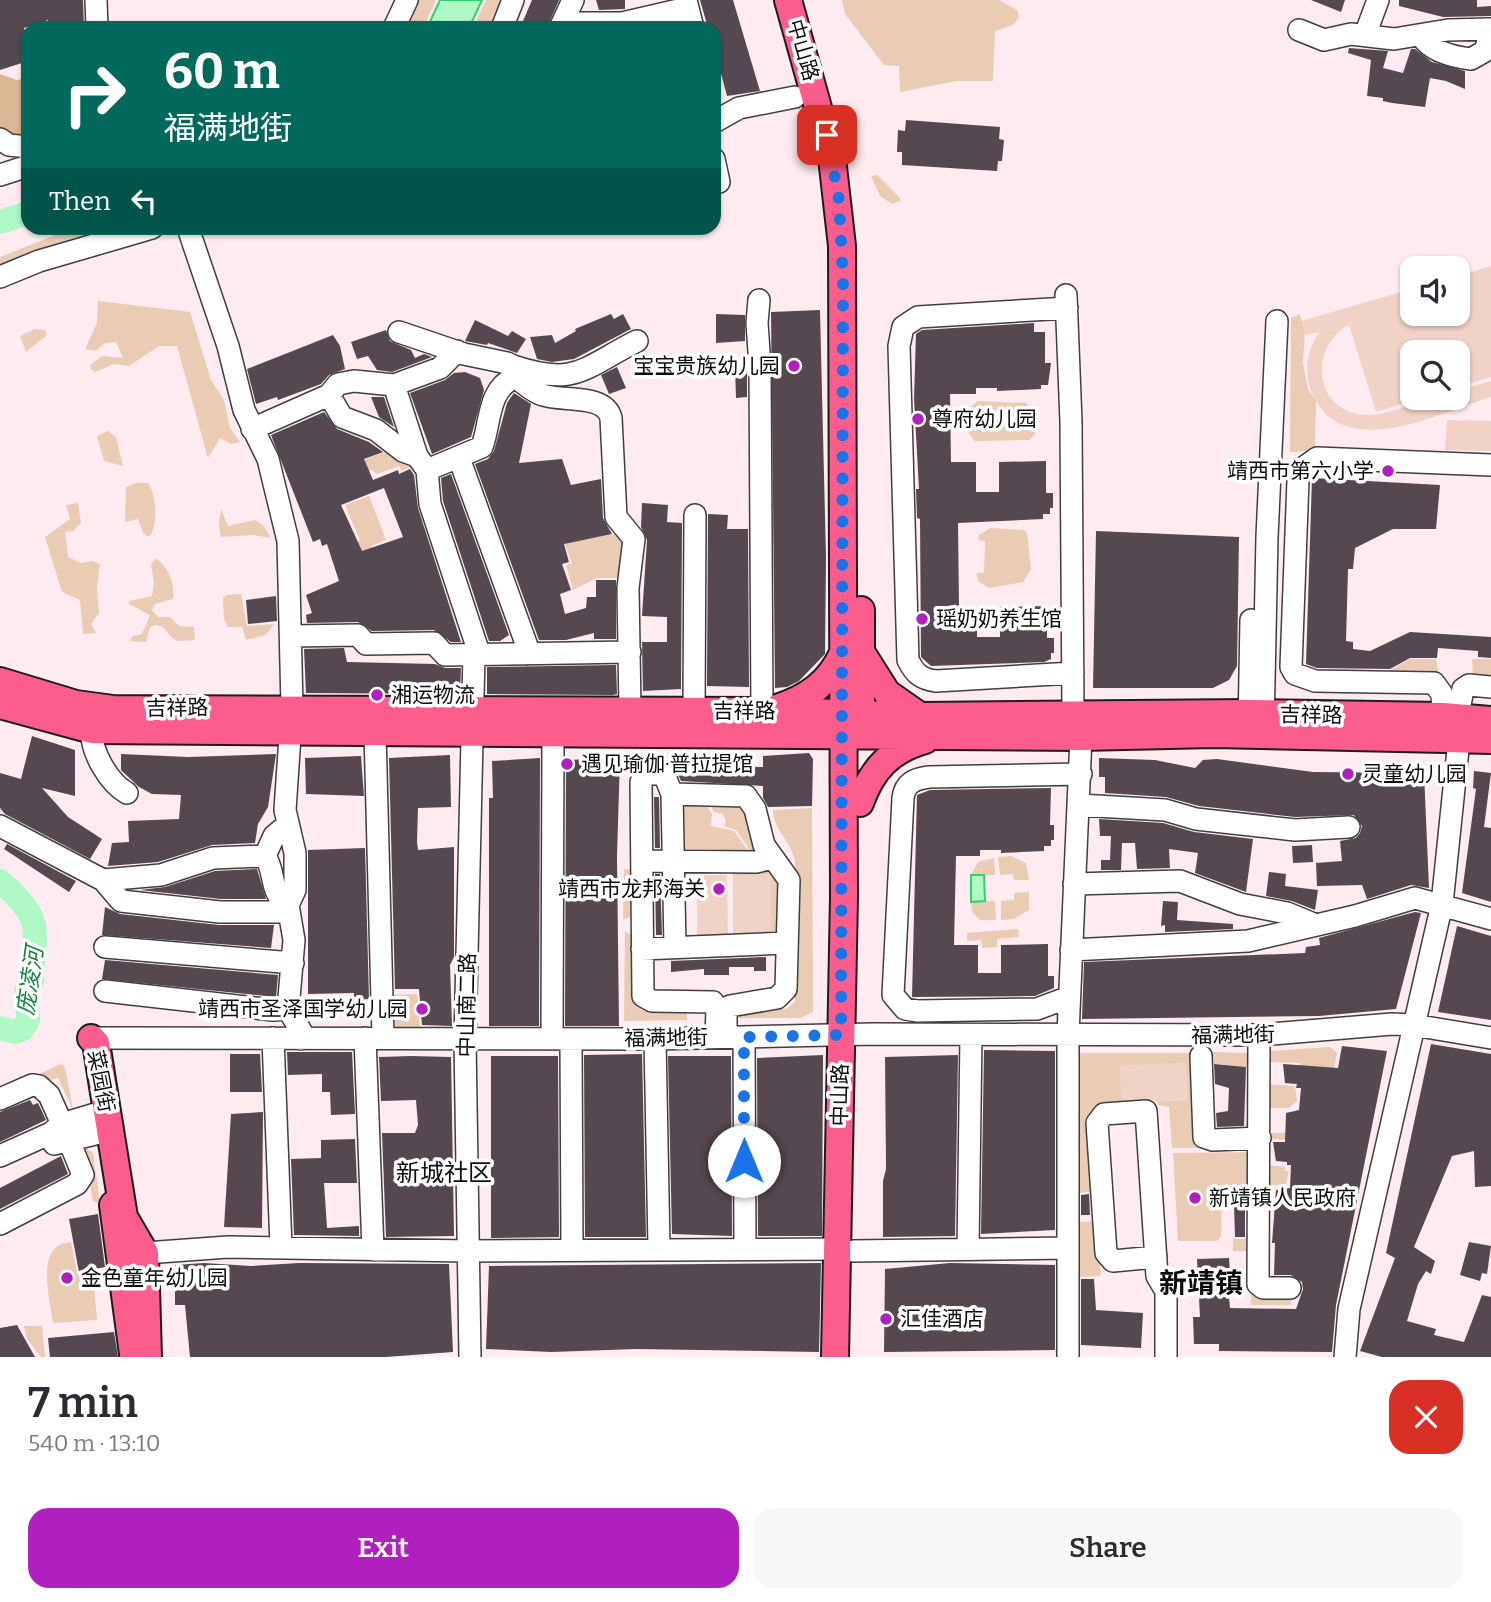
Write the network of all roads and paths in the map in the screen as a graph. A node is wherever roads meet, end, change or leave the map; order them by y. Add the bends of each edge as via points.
1 (96, 0) edge
2 (407, 0) edge
3 (513, 0) edge
4 (573, 0) edge
5 (788, 0) edge
6 (804, 0) edge
7 (1378, 0) edge
8 (688, 12) edge
9 (97, 21) edge
10 (397, 21) edge
11 (505, 21) edge
12 (563, 21) edge
13 (634, 21) edge
14 (1490, 29) edge
15 (1299, 30) dead end
16 (1364, 35) junction
17 (1422, 37) junction
18 (795, 97) dead end
19 (721, 114) edge
20 (0, 139) edge
21 (21, 146) edge
22 (21, 168) edge
23 (0, 175) edge
24 (128, 235) edge
25 (190, 235) edge
26 (0, 277) edge
27 (759, 300) dead end
28 (1270, 321) dead end
29 (399, 332) dead end
30 (637, 341) dead end
31 (457, 351) junction
32 (514, 372) junction
33 (394, 385) junction
34 (329, 395) junction
35 (252, 429) junction
36 (459, 458) junction
37 (422, 463) junction
38 (1491, 466) edge
39 (695, 514) dead end
40 (292, 636) junction
41 (630, 652) junction
42 (527, 653) junction
43 (852, 653) junction
44 (477, 654) junction
45 (1073, 673) junction
46 (0, 681) edge
47 (1491, 687) edge
48 (0, 705) edge
49 (630, 711) junction
50 (694, 711) junction
51 (766, 711) junction
52 (920, 716) junction
53 (292, 720) junction
54 (473, 723) junction
55 (1256, 724) junction
56 (852, 725) junction
57 (1077, 725) junction
58 (1458, 727) edge
59 (92, 730) junction
60 (375, 733) junction
61 (553, 734) junction
62 (793, 734) junction
63 (948, 734) junction
64 (1081, 774) junction
65 (127, 793) dead end
66 (672, 794) junction
67 (852, 799) junction
68 (1080, 805) junction
69 (287, 825) junction
70 (0, 826) edge
71 (1349, 827) dead end
72 (265, 856) junction
73 (773, 858) junction
74 (642, 861) junction
75 (673, 861) junction
76 (103, 880) junction
77 (1074, 884) junction
78 (1443, 904) junction
79 (288, 908) junction
80 (1253, 908) junction
81 (1491, 919) edge
82 (1316, 925) junction
83 (1248, 941) junction
84 (786, 943) junction
85 (105, 947) dead end
86 (675, 947) junction
87 (642, 949) junction
88 (1071, 950) junction
89 (293, 963) junction
90 (105, 991) dead end
91 (1069, 997) junction
92 (288, 1009) junction
93 (1413, 1025) junction
94 (1068, 1034) junction
95 (848, 1035) junction
96 (971, 1035) junction
97 (1259, 1035) junction
98 (729, 1037) junction
99 (91, 1038) junction
100 (273, 1038) junction
101 (301, 1038) junction
102 (374, 1038) junction
103 (1491, 1038) edge
104 (562, 1039) junction
105 (655, 1039) junction
106 (466, 1040) junction
107 (1201, 1056) dead end
108 (0, 1099) edge
109 (97, 1123) junction
110 (64, 1133) junction
111 (1260, 1138) junction
112 (0, 1156) edge
113 (0, 1165) edge
114 (0, 1224) edge
115 (281, 1247) junction
116 (659, 1248) junction
117 (1067, 1248) junction
118 (572, 1249) junction
119 (745, 1249) junction
120 (968, 1249) junction
121 (373, 1250) junction
122 (845, 1250) junction
123 (467, 1251) junction
124 (145, 1253) junction
125 (1156, 1257) junction
126 (1290, 1288) dead end
127 (133, 1357) edge
128 (148, 1357) edge
129 (470, 1357) edge
130 (835, 1357) edge
131 (851, 1357) edge
132 (1068, 1357) edge
133 (1166, 1357) edge
134 (1345, 1357) edge

1 - 9 street
2 - 10 street
3 - 11 street
4 - 12 street
5 - 43 main road, 中山路 via 832,158 839,200
6 - 43 main road, 中山路 via 838,117 855,206
7 - 16 street
8 - 13 street
14 - 17 street via 1448,30
14 - 17 street via 1485,51 1471,59 1435,49
15 - 16 street via 1324,40
16 - 17 street via 1394,40
18 - 19 street
20 - 21 street
22 - 23 street
24 - 26 street
25 - 35 street
27 - 51 street
28 - 55 street via 1267,537
29 - 31 street
30 - 32 street via 568,376
31 - 32 street
31 - 33 street via 440,368
32 - 36 street via 496,393 482,447
32 - 41 street via 544,396 596,402 610,413 616,517 634,538 628,588
33 - 34 street via 348,381 334,386
33 - 37 street, 中山南二路
34 - 35 street
34 - 37 street via 342,417 376,430
35 - 40 street via 268,459 288,541
36 - 37 street
36 - 42 street
37 - 44 street, 中山南二路 via 430,505
38 - 58 street via 1317,458 1300,470 1297,480 1291,667 1295,674 1315,681 1433,683
39 - 50 street
40 - 44 street via 358,635 366,644 434,643 441,654
40 - 53 street
41 - 42 street
41 - 49 street
42 - 44 street
43 - 51 main road via 814,691
43 - 52 main road via 887,693
43 - 56 main road, 中山路
44 - 54 street, 中山南二路
45 - 45 street via 1067,302 918,317 903,327 899,346 908,660 923,679 936,681
45 - 57 street
46 - 53 main road, 吉祥路 via 76,704 113,709
47 - 58 street via 1469,685 1463,689
48 - 59 main road, 吉祥路
49 - 50 main road, 吉祥路
49 - 54 main road, 吉祥路
50 - 51 main road, 吉祥路
51 - 56 main road, 吉祥路
52 - 56 main road, 吉祥路
52 - 57 main road, 吉祥路
53 - 54 main road, 吉祥路
53 - 59 main road, 吉祥路
53 - 60 main road, 吉祥路
53 - 69 street
54 - 60 main road, 吉祥路
54 - 61 main road, 吉祥路
54 - 106 street, 中山南二路
55 - 57 main road, 吉祥路
55 - 58 main road, 吉祥路
56 - 62 main road, 吉祥路
56 - 63 main road, 吉祥路
56 - 67 main road, 中山路
57 - 63 main road, 吉祥路
57 - 64 street
58 - 78 street
59 - 65 street via 93,748 112,780
60 - 102 street
61 - 62 main road, 吉祥路
61 - 104 street
62 - 67 main road via 827,756
63 - 67 main road via 905,746 884,760
64 - 68 street
64 - 91 street via 929,777 908,785 903,799 893,995 905,1009 918,1011 1037,1009
66 - 73 street via 746,796
66 - 74 street via 664,774 643,776
66 - 75 street
67 - 95 main road, 中山路
68 - 71 street via 1165,810 1196,819 1295,830
68 - 77 street
69 - 72 street via 274,836
69 - 79 street via 295,852 295,890
70 - 76 street
72 - 76 street via 213,858 161,875
72 - 79 street via 276,893
73 - 75 street
73 - 84 street via 789,880
74 - 75 street
74 - 87 street
75 - 86 street
76 - 79 street via 121,901 220,912
77 - 80 street via 1180,881
77 - 88 street
78 - 81 street
78 - 82 street via 1415,898
78 - 93 street
79 - 89 street
80 - 82 street via 1287,913
80 - 83 street
82 - 83 street
83 - 88 street
84 - 86 street
84 - 98 street via 788,981 782,994 730,1006 726,1014
85 - 89 street
86 - 87 street
87 - 98 street via 646,999 713,1002
88 - 91 street
89 - 92 street
90 - 92 street
91 - 94 street
92 - 101 street
93 - 97 street, 福满地街
93 - 103 street, 福满地街
93 - 134 street via 1349,1310
94 - 96 street, 福满地街
94 - 97 street, 福满地街
94 - 117 street
95 - 96 street, 福满地街
95 - 98 street, 福满地街
95 - 122 main road, 中山路
96 - 120 street
97 - 111 street
98 - 105 street, 福满地街
98 - 119 street
99 - 100 street, 福满地街
99 - 109 main road, 菜园街 via 87,1051
99 - 124 main road, 菜园街 via 97,1048 124,1217
100 - 101 street, 福满地街
100 - 115 street
101 - 102 street, 福满地街
102 - 106 street, 福满地街
102 - 121 street
104 - 105 street, 福满地街
104 - 106 street, 福满地街
104 - 118 street
105 - 116 street
106 - 123 street, 中山南二路
107 - 111 street via 1204,1137
108 - 110 street via 39,1086 49,1095
109 - 110 street
109 - 127 main road, 菜园街 via 122,1256
110 - 112 street via 51,1133
110 - 113 street
110 - 114 street via 82,1172 81,1180
111 - 126 street via 1258,1283 1263,1288
115 - 121 street
115 - 124 street
116 - 118 street
116 - 119 street
117 - 120 street
117 - 132 street
118 - 123 street
119 - 122 street
120 - 122 street
121 - 123 street
122 - 130 main road, 中山路
122 - 131 main road, 中山路
123 - 129 street, 中山南二路
124 - 128 main road, 菜园街
125 - 125 street via 1113,1261 1106,1253 1097,1124 1104,1114 1146,1111
125 - 133 street via 1158,1281 1166,1291

